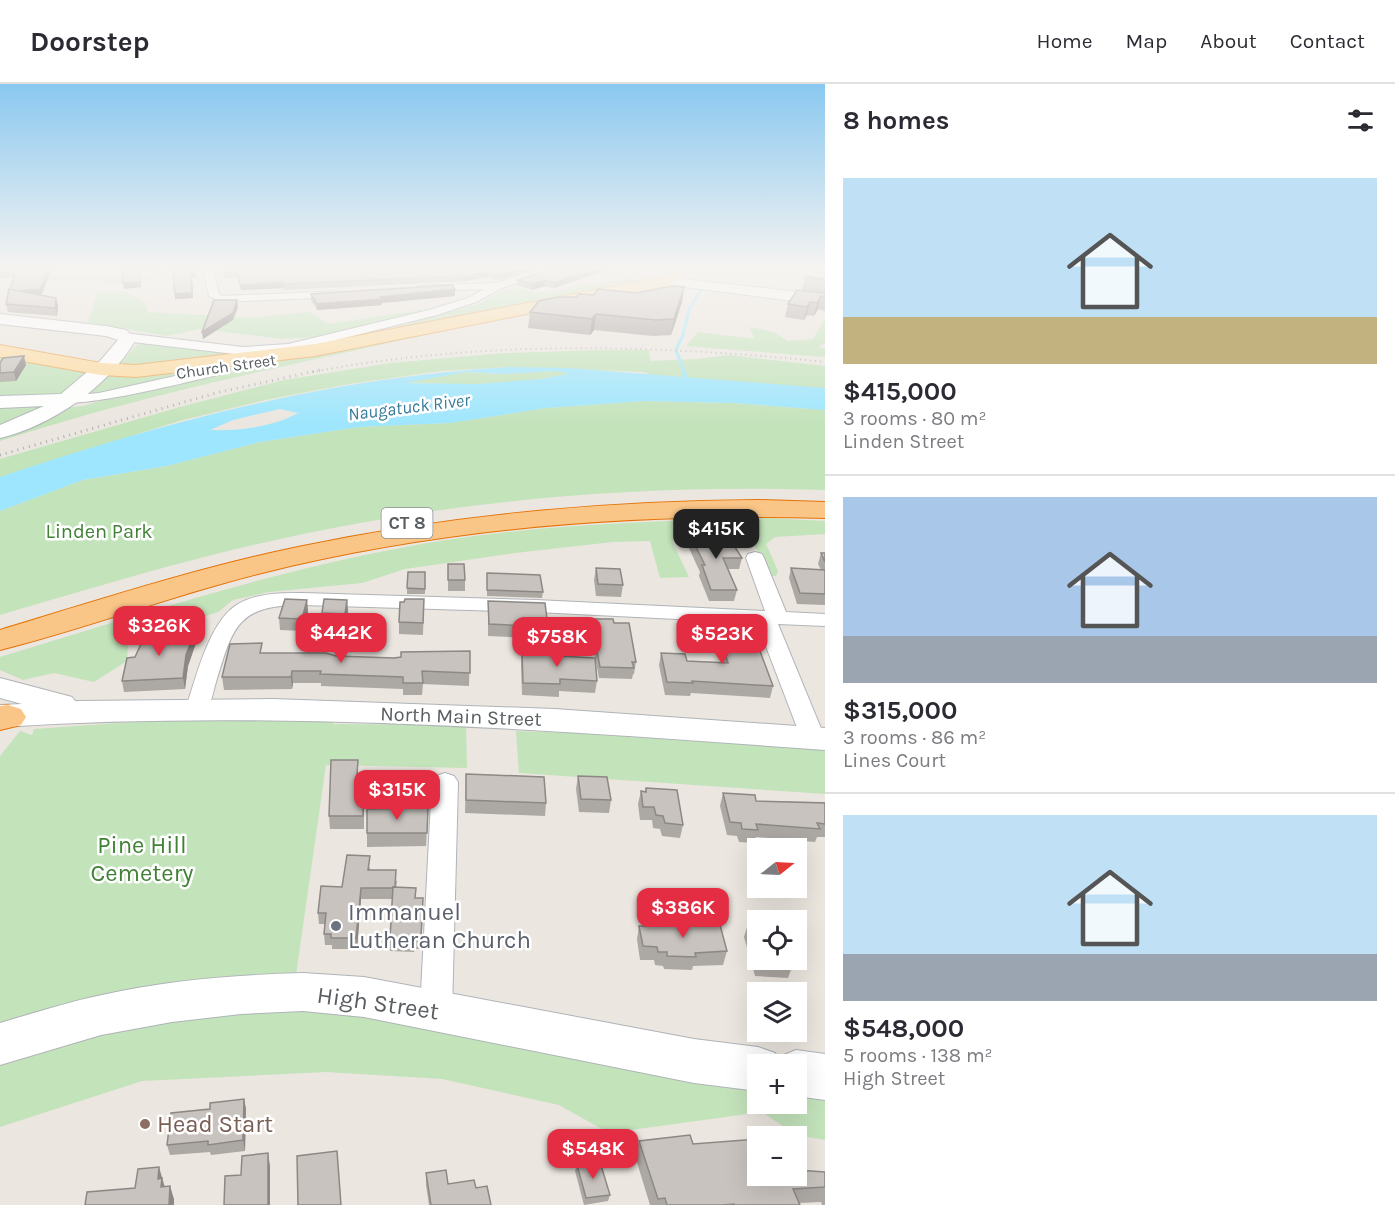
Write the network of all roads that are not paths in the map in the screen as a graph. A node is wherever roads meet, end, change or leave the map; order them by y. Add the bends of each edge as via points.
1 (13, 320) edge
2 (407, 320) edge
3 (458, 320) edge
4 (124, 336) junction
5 (0, 351) edge
6 (315, 351) junction
7 (101, 369) junction
8 (224, 369) junction
9 (136, 371) junction
10 (66, 400) junction
11 (0, 402) edge
12 (0, 432) edge
13 (825, 500) edge
14 (825, 510) edge
15 (755, 558) dead end
16 (771, 617) junction
17 (825, 620) edge
18 (1, 635) edge
19 (197, 708) junction
20 (1, 711) edge
21 (819, 738) edge
22 (445, 782) dead end
23 (436, 1011) junction
24 (0, 1044) edge
25 (747, 1068) edge
26 (807, 1075) edge
27 (825, 1077) edge

1 - 4 street
2 - 4 street via 273,350 234,350
3 - 6 main road, Church Street
4 - 7 street via 126,342
5 - 7 main road, Church Street
6 - 8 main road, Church Street
6 - 9 main road, Church Street
7 - 9 main road, Church Street
7 - 10 street
8 - 9 main road, Church Street via 158,374
8 - 10 street via 99,397
10 - 11 street
10 - 12 street via 49,412
13 - 18 highway, CT 8 via 643,500 540,506 438,518 225,560
14 - 18 highway, CT 8 via 713,508 608,512 400,536 230,572
15 - 16 street
16 - 17 street
16 - 19 street via 276,600 242,609 227,626
16 - 21 street
19 - 20 street, North Main Street
19 - 21 street, North Main Street via 555,720
22 - 23 street
23 - 24 street, High Street via 333,994 241,994 101,1015
23 - 25 street, High Street
26 - 27 street

